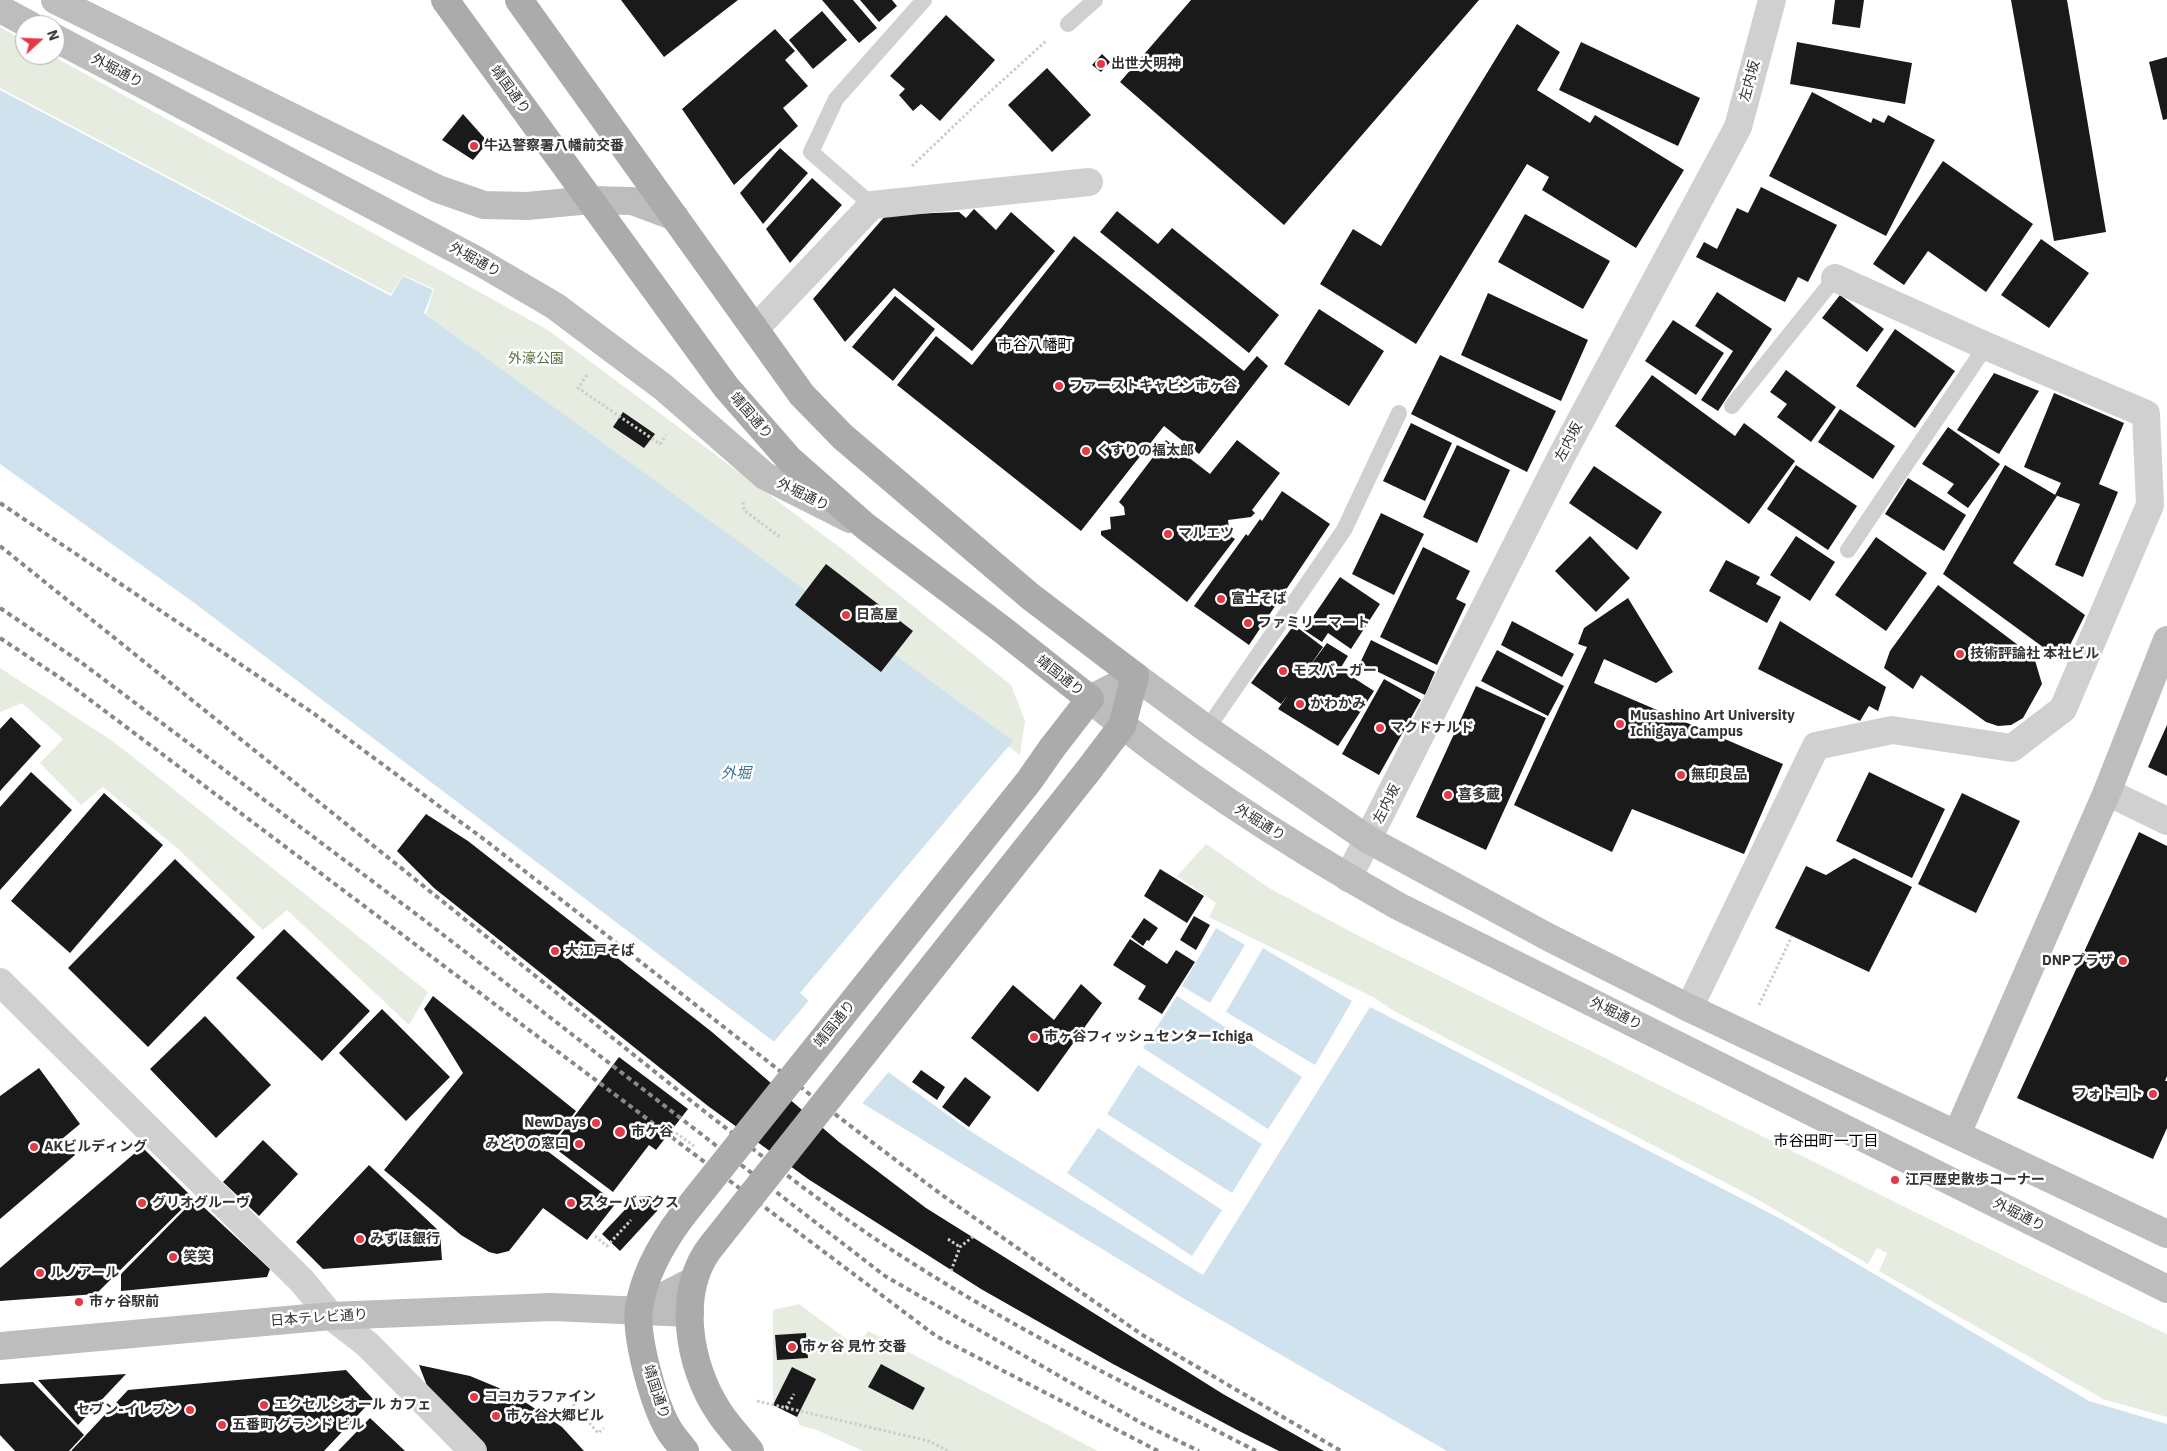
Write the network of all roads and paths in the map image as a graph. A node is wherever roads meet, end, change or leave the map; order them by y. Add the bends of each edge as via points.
1 (55, 0) edge
2 (445, 0) edge
3 (519, 0) edge
4 (924, 0) edge
5 (1095, 0) edge
6 (1772, 0) edge
7 (0, 9) edge
8 (15, 17) edge
9 (1068, 24) dead end
10 (65, 43) edge
11 (1040, 46) dead end
12 (1089, 182) dead end
13 (591, 200) junction
14 (872, 205) junction
15 (675, 217) junction
16 (1835, 278) joint
17 (755, 329) junction
18 (1986, 346) junction
19 (587, 375) dead end
20 (1732, 406) dead end
21 (1399, 413) dead end
22 (668, 432) dead end
23 (741, 494) dead end
24 (865, 526) junction
25 (780, 538) dead end
26 (1848, 550) dead end
27 (2167, 640) edge
28 (1135, 676) junction
29 (1090, 699) junction
30 (1122, 726) junction
31 (1207, 730) junction
32 (2108, 792) junction
33 (2167, 821) edge
34 (1368, 840) junction
35 (1348, 878) junction
36 (1792, 936) dead end
37 (0, 982) edge
38 (1689, 1008) junction
39 (1744, 1034) junction
40 (672, 1130) dead end
41 (1957, 1134) junction
42 (700, 1151) dead end
43 (631, 1220) dead end
44 (2167, 1234) edge
45 (976, 1235) dead end
46 (595, 1236) dead end
47 (948, 1239) dead end
48 (960, 1248) junction
49 (951, 1271) dead end
50 (693, 1281) junction
51 (2167, 1289) edge
52 (639, 1309) junction
53 (690, 1313) junction
54 (331, 1316) junction
55 (0, 1346) edge
56 (794, 1394) dead end
57 (757, 1401) dead end
58 (574, 1404) dead end
59 (786, 1408) junction
60 (604, 1428) dead end
61 (473, 1451) edge
62 (685, 1451) edge
63 (750, 1451) edge
64 (948, 1451) edge

1 - 13 main road via 438,189 484,205 527,206
2 - 13 main road, 靖国通り
3 - 15 main road
4 - 14 lane via 836,100 811,152
5 - 9 lane
6 - 34 street, 左内坂 via 1738,126 1561,457
7 - 8 main road
10 - 24 main road, 外堀通り via 478,261 555,306 664,388 766,476
11 - 14 path
12 - 14 street
13 - 15 main road via 632,201
13 - 24 main road, 靖国通り via 726,387 790,459
14 - 17 street
15 - 17 main road
16 - 18 street
16 - 20 lane
17 - 28 main road via 802,395 843,437 1032,597
18 - 26 lane
18 - 38 street via 2146,414 2150,505 2063,709 2012,748 1892,730 1816,746
19 - 22 path via 578,388 660,444
21 - 31 lane via 1344,530
23 - 25 path via 744,510
24 - 29 main road, 靖国通り
27 - 32 main road
28 - 29 main road
28 - 30 main road
28 - 31 main road
29 - 30 main road, 外堀通り
29 - 52 main road, 靖国通り, bridge via 1029,781 682,1216 662,1245 649,1272
30 - 35 main road, 外堀通り via 1240,811
30 - 50 main road, bridge via 713,1244 699,1264
31 - 34 main road
32 - 33 street
32 - 41 main road
34 - 35 street, 左内坂
34 - 38 main road
35 - 51 main road, 外堀通り via 1398,906
36 - 39 path
37 - 54 street via 302,1281
38 - 39 main road
39 - 41 main road
40 - 42 path
41 - 44 main road
43 - 46 path via 607,1246
45 - 48 path
47 - 48 path
48 - 49 path
50 - 52 main road, 日本テレビ通り
50 - 53 main road
52 - 53 main road, 日本テレビ通り
52 - 54 main road, 日本テレビ通り via 523,1307
52 - 62 main road, 靖国通り via 640,1338 656,1400 669,1430
53 - 63 main road via 696,1360 707,1390 719,1412
54 - 55 main road, 日本テレビ通り
54 - 61 street via 367,1344
56 - 59 path
57 - 59 path
58 - 60 path via 598,1433
59 - 64 path via 930,1441

